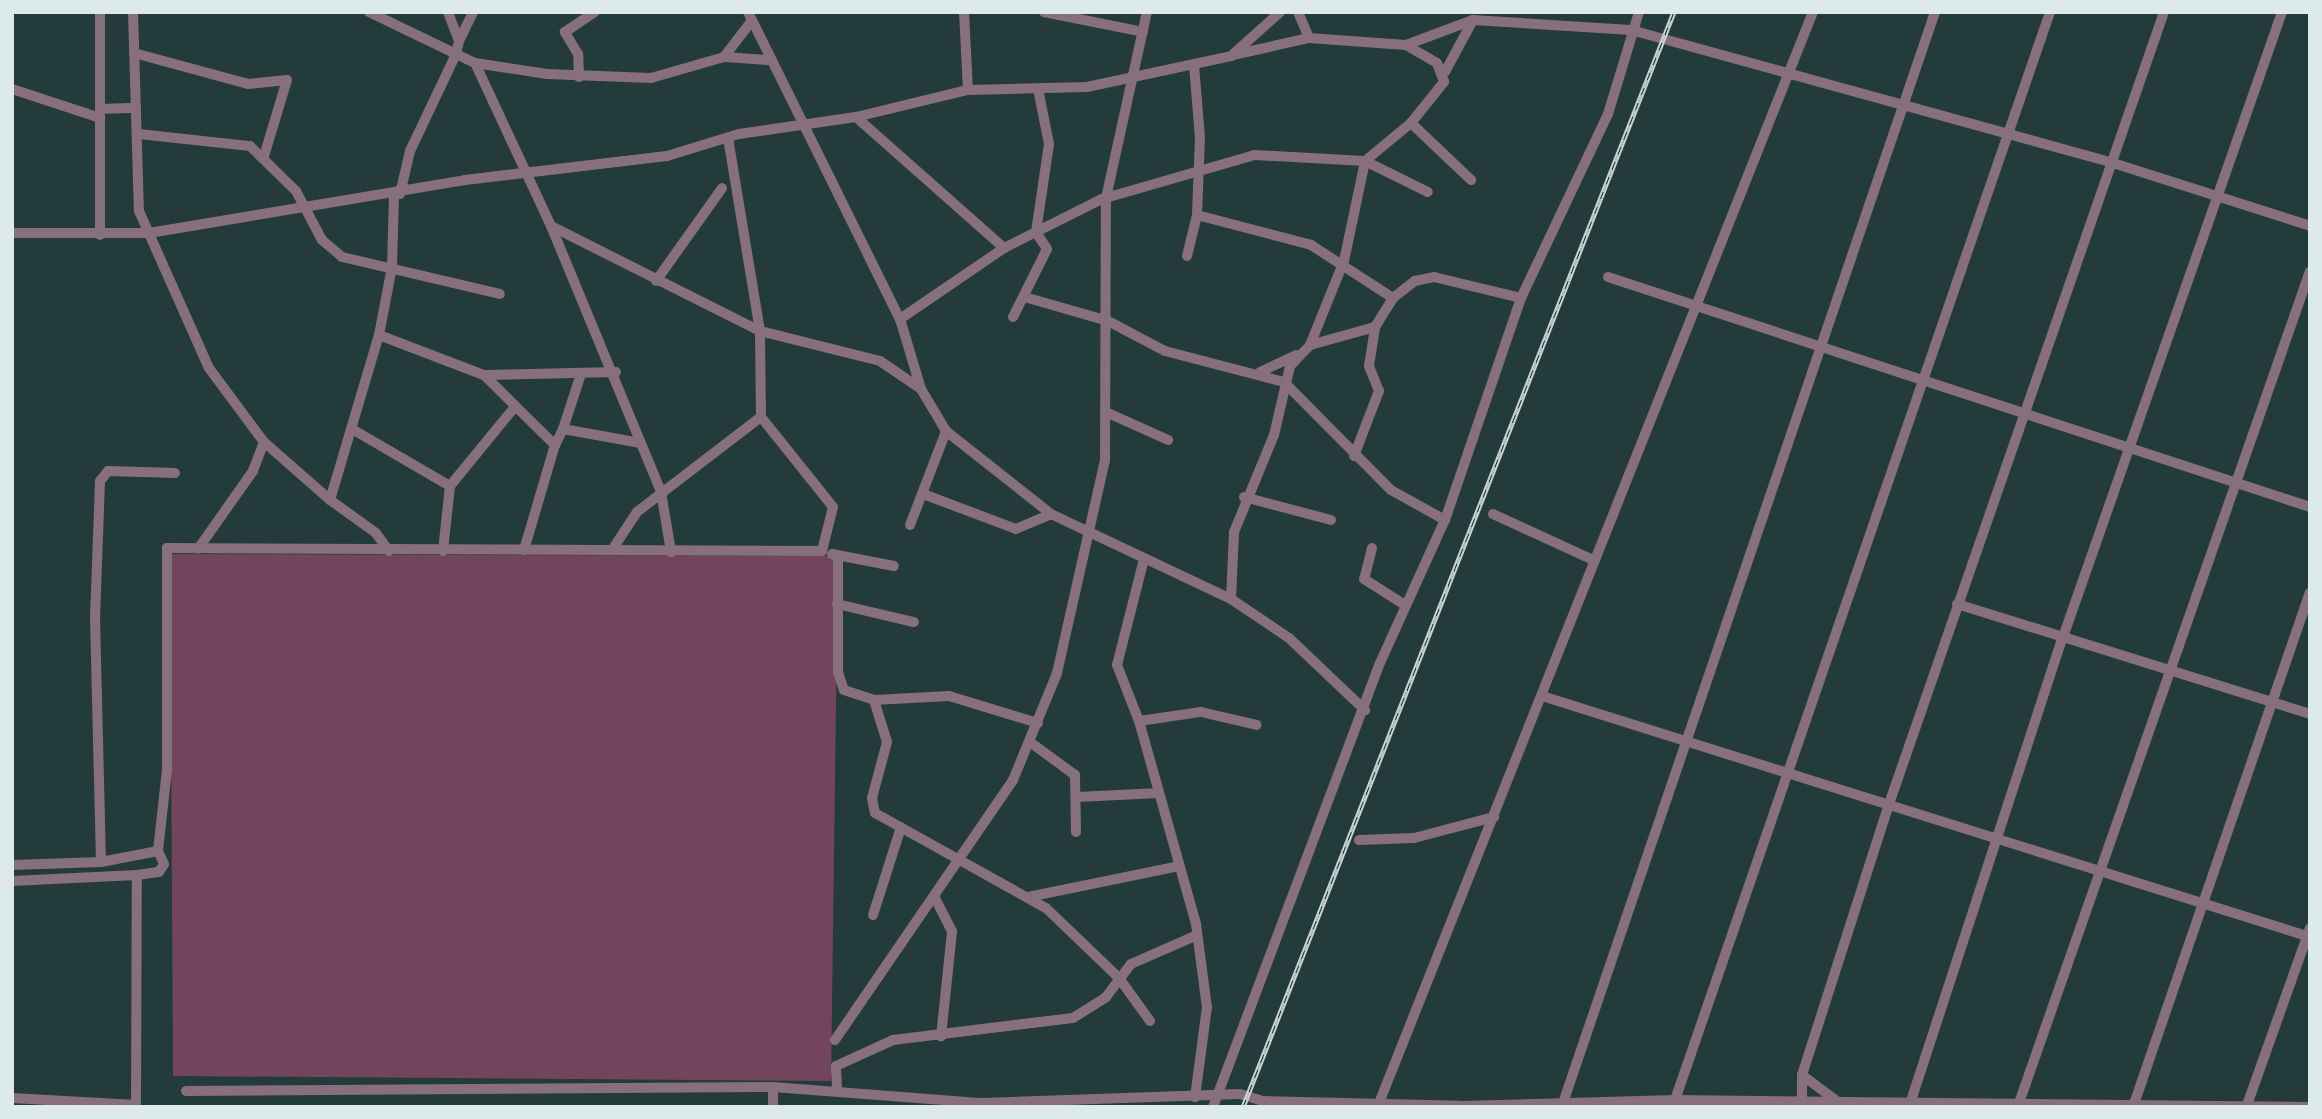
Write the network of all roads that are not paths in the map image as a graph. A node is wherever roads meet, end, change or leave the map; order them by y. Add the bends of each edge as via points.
1 (100, 12) edge
2 (133, 12) edge
3 (369, 12) edge
4 (448, 12) edge
5 (473, 12) edge
6 (594, 12) edge
7 (964, 12) edge
8 (1044, 12) edge
9 (1147, 12) edge
10 (1280, 12) edge
11 (1298, 12) edge
12 (1639, 12) edge
13 (1813, 12) edge
14 (1935, 12) edge
15 (2050, 12) edge
16 (2164, 12) edge
17 (2282, 12) edge
18 (1489, 16) edge
19 (749, 18) edge
20 (1473, 20) junction
21 (1631, 30) junction
22 (1143, 32) junction
23 (1309, 38) junction
24 (459, 41) junction
25 (1406, 45) junction
26 (134, 53) junction
27 (456, 54) junction
28 (1231, 56) junction
29 (724, 57) junction
30 (768, 60) junction
31 (475, 63) junction
32 (1194, 65) junction
33 (1445, 72) junction
34 (1790, 72) junction
35 (1134, 76) junction
36 (579, 77) junction
37 (12, 89) edge
38 (1038, 89) junction
39 (968, 90) junction
40 (1901, 102) junction
41 (136, 108) junction
42 (100, 114) junction
43 (856, 117) junction
44 (1410, 123) junction
45 (802, 124) junction
46 (2006, 132) junction
47 (139, 134) junction
48 (728, 138) junction
49 (264, 156) junction
50 (1365, 161) junction
51 (2110, 162) junction
52 (1198, 168) junction
53 (530, 170) junction
54 (1471, 180) dead end
55 (722, 188) dead end
56 (1428, 192) dead end
57 (397, 194) junction
58 (2220, 196) junction
59 (1106, 198) junction
60 (304, 206) junction
61 (1197, 215) junction
62 (551, 226) junction
63 (2310, 226) edge
64 (1036, 232) junction
65 (12, 233) edge
66 (149, 233) junction
67 (100, 235) junction
68 (1004, 248) junction
69 (1186, 256) dead end
70 (1344, 261) junction
71 (392, 267) junction
72 (2310, 271) edge
73 (1608, 277) dead end
74 (656, 281) junction
75 (500, 294) dead end
76 (1027, 298) junction
77 (1393, 298) junction
78 (1521, 298) junction
79 (1696, 308) junction
80 (1013, 317) dead end
81 (900, 319) junction
82 (1108, 321) junction
83 (1375, 327) junction
84 (760, 331) junction
85 (379, 335) junction
86 (1310, 345) junction
87 (1819, 348) junction
88 (1299, 354) junction
89 (616, 372) junction
90 (1260, 372) junction
91 (581, 374) junction
92 (484, 375) junction
93 (1284, 382) junction
94 (1925, 382) junction
95 (920, 389) junction
96 (513, 409) junction
97 (1108, 413) junction
98 (2028, 415) junction
99 (761, 417) junction
100 (352, 429) junction
101 (563, 429) junction
102 (946, 431) junction
103 (1168, 440) dead end
104 (264, 442) junction
105 (641, 443) junction
106 (555, 445) junction
107 (2133, 447) junction
108 (1354, 456) junction
109 (175, 472) dead end
110 (2235, 480) junction
111 (450, 486) junction
112 (661, 492) junction
113 (923, 494) junction
114 (1244, 497) junction
115 (330, 500) junction
116 (2310, 507) edge
117 (1051, 514) junction
118 (1493, 514) dead end
119 (1331, 520) dead end
120 (1445, 520) junction
121 (910, 525) dead end
122 (1088, 534) junction
123 (1371, 548) dead end
124 (198, 549) junction
125 (524, 550) junction
126 (612, 550) junction
127 (389, 551) junction
128 (443, 551) junction
129 (822, 551) junction
130 (671, 552) junction
131 (838, 556) junction
132 (1144, 559) junction
133 (1595, 561) junction
134 (894, 566) dead end
135 (2310, 592) edge
136 (1231, 599) junction
137 (838, 604) junction
138 (1957, 604) junction
139 (1405, 605) junction
140 (914, 621) dead end
141 (2063, 640) junction
142 (2167, 671) junction
143 (1542, 696) junction
144 (874, 700) junction
145 (2272, 702) junction
146 (1365, 710) junction
147 (2310, 714) edge
148 (1139, 720) junction
149 (1038, 723) junction
150 (1257, 725) dead end
151 (1684, 738) junction
152 (1030, 742) junction
153 (1786, 772) junction
154 (1159, 793) junction
155 (1076, 797) junction
156 (1889, 804) junction
157 (1493, 817) junction
158 (901, 827) junction
159 (1076, 832) dead end
160 (1359, 840) dead end
161 (1997, 840) junction
162 (158, 851) junction
163 (101, 862) junction
164 (959, 863) junction
165 (12, 864) edge
166 (1179, 866) junction
167 (2101, 873) junction
168 (137, 875) junction
169 (12, 881) edge
170 (1025, 897) junction
171 (935, 898) junction
172 (2203, 905) junction
173 (873, 915) dead end
174 (1197, 934) junction
175 (2309, 934) edge
176 (1119, 978) junction
177 (1150, 1021) dead end
178 (941, 1036) junction
179 (835, 1040) dead end
180 (1802, 1075) junction
181 (773, 1087) junction
182 (836, 1088) junction
183 (186, 1091) dead end
184 (470, 1093) junction
185 (1195, 1097) junction
186 (12, 1098) edge
187 (1564, 1100) junction
188 (1675, 1100) junction
189 (879, 1102) edge
190 (1838, 1102) junction
191 (1088, 1103) edge
192 (1215, 1103) edge
193 (1379, 1103) junction
194 (1652, 1103) edge
195 (2019, 1103) junction
196 (1261, 1104) edge
197 (1909, 1104) edge
198 (2134, 1104) junction
199 (982, 1105) edge
200 (1802, 1105) edge
201 (2247, 1105) junction
202 (136, 1106) edge
203 (1461, 1106) edge
204 (470, 1107) edge
205 (773, 1107) edge
206 (2309, 1107) edge

1 - 42 street
2 - 26 street
3 - 27 street
4 - 24 street
5 - 24 street
6 - 36 street via 565,32 578,54
7 - 39 street
8 - 22 street
9 - 22 street
10 - 28 street
11 - 23 street
12 - 21 street
13 - 34 street
14 - 40 street
15 - 46 street
16 - 51 street
17 - 58 street
18 - 20 street
18 - 21 street
19 - 29 street
19 - 30 street
20 - 25 street
20 - 33 street
21 - 34 street
21 - 78 street via 1608,114
22 - 35 street
23 - 25 street
23 - 28 street
24 - 27 street
25 - 33 street
26 - 41 street
26 - 49 street via 248,83 287,80
27 - 31 street
27 - 57 street via 410,151
28 - 32 street
29 - 30 street
29 - 36 street via 651,78
30 - 45 street
31 - 36 street
31 - 53 street
32 - 35 street
32 - 52 street via 1200,105
33 - 44 street
34 - 40 street
34 - 79 street
35 - 38 street
35 - 59 street
37 - 42 street
38 - 39 street
38 - 64 street via 1049,144
39 - 43 street
40 - 46 street
40 - 87 street
41 - 42 street
41 - 47 street
42 - 67 street
43 - 45 street
43 - 68 street
44 - 50 street
44 - 54 street
45 - 48 street
45 - 81 street
46 - 51 street
46 - 94 street
47 - 49 street via 189,144 233,141
47 - 66 street via 138,211
48 - 53 street via 667,156 570,172
48 - 84 street
49 - 60 street
50 - 52 street via 1254,155
50 - 56 street
50 - 70 street
51 - 58 street
51 - 98 street
52 - 59 street
52 - 61 street
53 - 57 street
53 - 62 street
55 - 74 street
57 - 60 street
57 - 71 street
58 - 63 street
58 - 107 street
59 - 64 street
59 - 82 street
60 - 66 street
60 - 71 street via 322,240 342,257
61 - 69 street
61 - 70 street via 1274,231
62 - 74 street
62 - 89 street
64 - 68 street
64 - 76 street via 1047,249
65 - 67 street
66 - 67 street
66 - 104 street via 209,368
68 - 81 street
70 - 77 street
70 - 86 street
71 - 75 street
71 - 85 street
72 - 110 street
73 - 79 street
74 - 84 street
76 - 80 street
76 - 82 street
77 - 78 street via 1415,281 1434,276
77 - 83 street
78 - 120 street
79 - 87 street
79 - 133 street
81 - 95 street
82 - 90 street via 1165,351
82 - 97 street
83 - 86 street
83 - 108 street via 1369,366 1379,391
84 - 95 street via 880,361
84 - 99 street
85 - 92 street
85 - 100 street
86 - 88 street
87 - 94 street
87 - 151 street
88 - 90 street
88 - 93 street
89 - 91 street
89 - 105 street
90 - 93 street
91 - 92 street
91 - 101 street
92 - 96 street
93 - 108 street
93 - 114 street via 1274,435
94 - 98 street
94 - 153 street
95 - 102 street
96 - 106 street
96 - 111 street
97 - 103 street
97 - 122 street
98 - 107 street
98 - 138 street
99 - 112 street
99 - 129 street via 833,507
100 - 111 street
100 - 115 street
101 - 105 street
101 - 106 street
102 - 113 street
102 - 117 street
104 - 115 street
104 - 124 street via 253,471
105 - 112 street
106 - 125 street
107 - 110 street
107 - 141 street
108 - 120 street via 1391,490
109 - 163 street via 108,471 100,481 95,618
110 - 116 street
110 - 142 street
111 - 128 street
112 - 126 street via 630,519
112 - 130 street
113 - 117 street via 1016,529
113 - 121 street
114 - 119 street
114 - 136 street via 1234,532
115 - 127 street via 376,533
117 - 122 street
118 - 133 street
120 - 139 street
122 - 132 street
122 - 149 street via 1063,649
123 - 139 street via 1364,579
124 - 127 street
124 - 162 street via 167,548 167,770
125 - 126 street
125 - 128 street
126 - 130 street
127 - 128 street
129 - 130 street
129 - 131 street
131 - 134 street
131 - 137 street
132 - 136 street
132 - 148 street via 1117,665
133 - 143 street
135 - 145 street
136 - 146 street via 1289,638
137 - 140 street
137 - 144 street via 839,682
138 - 141 street
138 - 156 street
139 - 146 street
141 - 142 street
141 - 161 street
142 - 145 street
142 - 167 street
143 - 151 street
143 - 157 street
144 - 149 street via 949,695
144 - 158 street via 887,742 871,807
145 - 147 street
145 - 172 street
146 - 192 street
148 - 150 street via 1201,712
148 - 154 street
149 - 152 street
151 - 153 street
151 - 187 street
152 - 155 street via 1075,775
152 - 164 street
153 - 156 street
153 - 188 street
154 - 155 street
154 - 166 street
155 - 159 street
156 - 161 street
156 - 180 street
157 - 160 street via 1414,838
157 - 193 street
158 - 164 street
158 - 173 street
161 - 167 street
161 - 197 street
162 - 163 street
162 - 168 street via 164,864 159,872
163 - 165 street
164 - 170 street
164 - 171 street
166 - 170 street
166 - 174 street
167 - 172 street
167 - 195 street
168 - 169 street
168 - 202 street
170 - 176 street via 1046,908
171 - 178 street via 952,932
171 - 179 street
172 - 175 street
172 - 198 street
174 - 176 street via 1147,955
174 - 185 street via 1206,1007
175 - 201 street
176 - 177 street
176 - 178 street via 1106,997 1073,1018
178 - 182 street via 874,1047 874,1055 836,1066
180 - 190 street
180 - 200 street
181 - 182 street
181 - 184 street
181 - 205 street
182 - 189 street
183 - 184 street
184 - 204 street
185 - 191 street
185 - 192 street
186 - 202 street
187 - 194 street
187 - 203 street
188 - 194 street
188 - 200 street
189 - 199 street
190 - 197 street
190 - 200 street
191 - 199 street
192 - 196 street via 1240,1094
193 - 196 street
193 - 203 street
195 - 197 street
195 - 198 street
198 - 201 street
201 - 206 street

